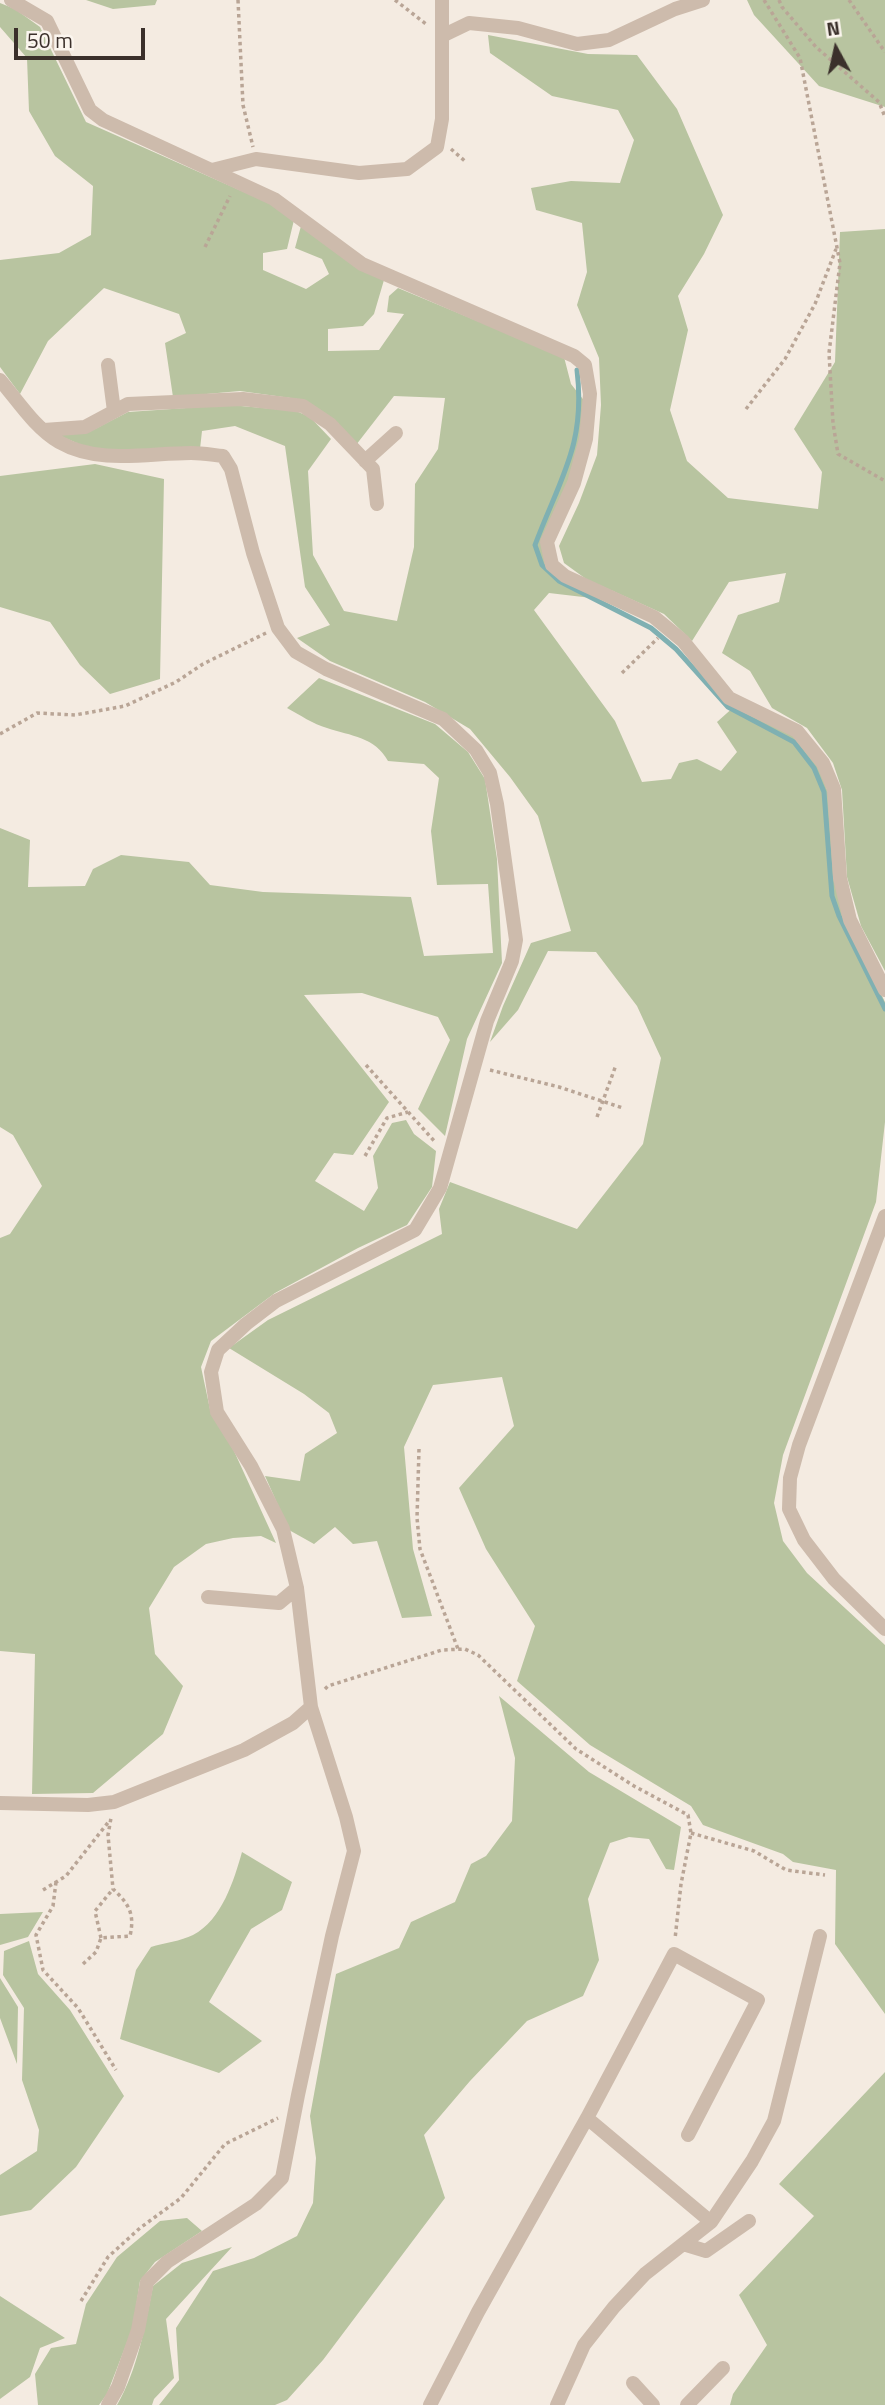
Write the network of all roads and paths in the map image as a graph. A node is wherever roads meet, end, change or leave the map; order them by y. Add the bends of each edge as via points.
1 (11, 0) edge
2 (238, 0) edge
3 (395, 0) edge
4 (442, 0) edge
5 (704, 0) edge
6 (764, 0) edge
7 (779, 0) edge
8 (849, 0) edge
9 (442, 36) junction
10 (885, 52) edge
11 (885, 117) edge
12 (256, 159) junction
13 (212, 170) junction
14 (237, 181) junction
15 (205, 247) dead end
16 (836, 247) junction
17 (108, 365) dead end
18 (0, 380) edge
19 (746, 409) dead end
20 (114, 411) junction
21 (44, 430) junction
22 (396, 433) dead end
23 (365, 461) junction
24 (885, 481) edge
25 (377, 504) dead end
26 (278, 628) junction
27 (652, 644) dead end
28 (622, 673) dead end
29 (0, 734) edge
30 (885, 990) edge
31 (366, 1065) dead end
32 (474, 1066) junction
33 (616, 1066) dead end
34 (604, 1102) junction
35 (623, 1108) dead end
36 (408, 1112) junction
37 (597, 1117) dead end
38 (450, 1151) junction
39 (365, 1156) dead end
40 (885, 1216) edge
41 (419, 1450) dead end
42 (297, 1588) junction
43 (208, 1597) dead end
44 (885, 1629) edge
45 (458, 1649) junction
46 (311, 1707) junction
47 (114, 1802) junction
48 (0, 1803) edge
49 (111, 1819) junction
50 (691, 1833) junction
51 (825, 1875) dead end
52 (56, 1882) junction
53 (113, 1889) junction
54 (43, 1891) dead end
55 (820, 1936) dead end
56 (101, 1938) junction
57 (674, 1954) junction
58 (83, 1964) dead end
59 (116, 2070) dead end
60 (295, 2109) junction
61 (587, 2118) junction
62 (688, 2135) dead end
63 (749, 2221) dead end
64 (711, 2222) junction
65 (682, 2244) junction
66 (81, 2301) dead end
67 (723, 2368) dead end
68 (633, 2383) dead end
69 (108, 2405) edge
70 (430, 2405) edge
71 (557, 2405) edge
72 (653, 2405) edge
73 (687, 2405) edge

1 - 13 street via 47,21 90,110
2 - 12 path via 243,105
3 - 9 path
4 - 9 street
5 - 9 street via 609,40 577,44 518,27 469,23
6 - 16 path via 800,58
7 - 11 path via 816,47 878,102
8 - 10 path
9 - 12 street via 438,147 407,169 359,173
12 - 13 street
13 - 14 street
14 - 15 path
14 - 30 street via 274,199 362,264 574,356 585,365 590,394 586,439 574,483 547,542 552,565 565,576 654,617 682,640 729,698 797,731 823,763 834,789 840,878 850,920
16 - 19 path via 815,304 785,359
16 - 24 path via 840,263 829,353 838,454
17 - 20 street
18 - 21 street
20 - 21 street via 85,427
20 - 23 street via 128,404 243,399 303,406 330,424
21 - 26 street via 82,453 223,456 232,469
22 - 23 street
23 - 25 street via 373,469
26 - 29 path via 125,706 75,715 37,713
26 - 32 street via 296,652 326,669 443,719 476,750 490,773 516,940
27 - 28 path
31 - 36 path
32 - 34 path
32 - 38 street
33 - 34 path
34 - 35 path
34 - 37 path
36 - 38 path via 435,1142
36 - 39 path via 387,1118
38 - 42 street via 440,1188 415,1230 276,1301 218,1350 211,1372 217,1412 283,1530
40 - 44 street via 799,1445 790,1478 789,1509 804,1540 834,1579
41 - 45 path via 420,1549
42 - 43 street via 279,1604
42 - 46 street
45 - 46 path via 328,1686
45 - 50 path via 478,1656 576,1749 688,1815
46 - 47 street via 293,1723 244,1750
46 - 60 street via 354,1851
47 - 48 street
47 - 49 path
49 - 52 path via 66,1877
49 - 53 path
50 - 51 path via 754,1851 786,1870
50 - 57 path
52 - 54 path
52 - 59 path via 53,1906 36,1935 43,1970 78,2008
53 - 56 path via 95,1911
53 - 56 path via 129,1905 130,1936
55 - 64 street via 774,2121
56 - 58 path via 96,1952
57 - 61 street
57 - 62 street via 758,2000
60 - 66 path via 225,2144 181,2198 108,2257
60 - 69 street via 282,2178 256,2204 167,2262 147,2282 138,2330
61 - 64 street
61 - 70 street
63 - 65 street via 706,2251
64 - 65 street
65 - 71 street via 645,2274 584,2345
67 - 73 street
68 - 72 street

